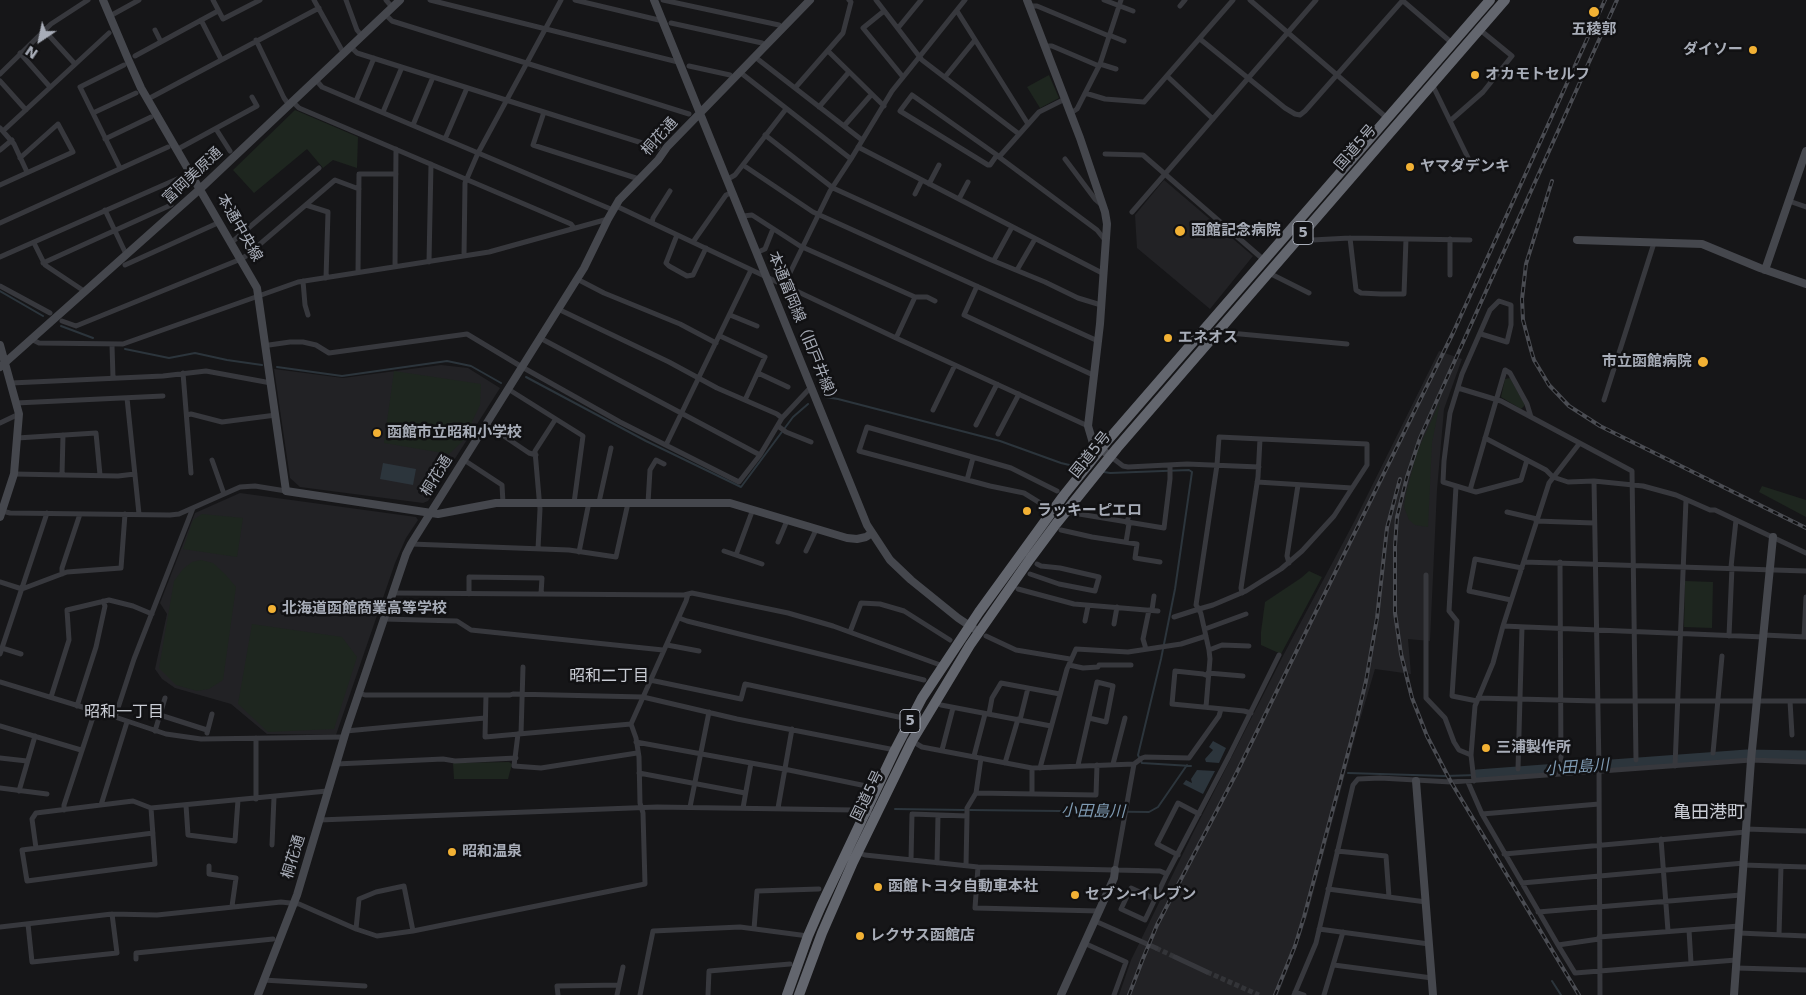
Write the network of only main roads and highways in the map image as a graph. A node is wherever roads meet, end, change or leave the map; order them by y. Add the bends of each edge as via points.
1 (1490, 0) edge
2 (1505, 0) edge
3 (787, 995) edge
4 (798, 995) edge

1 - 3 highway, 国道5号 / 5 via 1101,449 1052,511 970,626 922,698 876,788 808,936
2 - 4 highway, 国道5号 / 5 via 1101,466 1056,524 912,741 857,852

